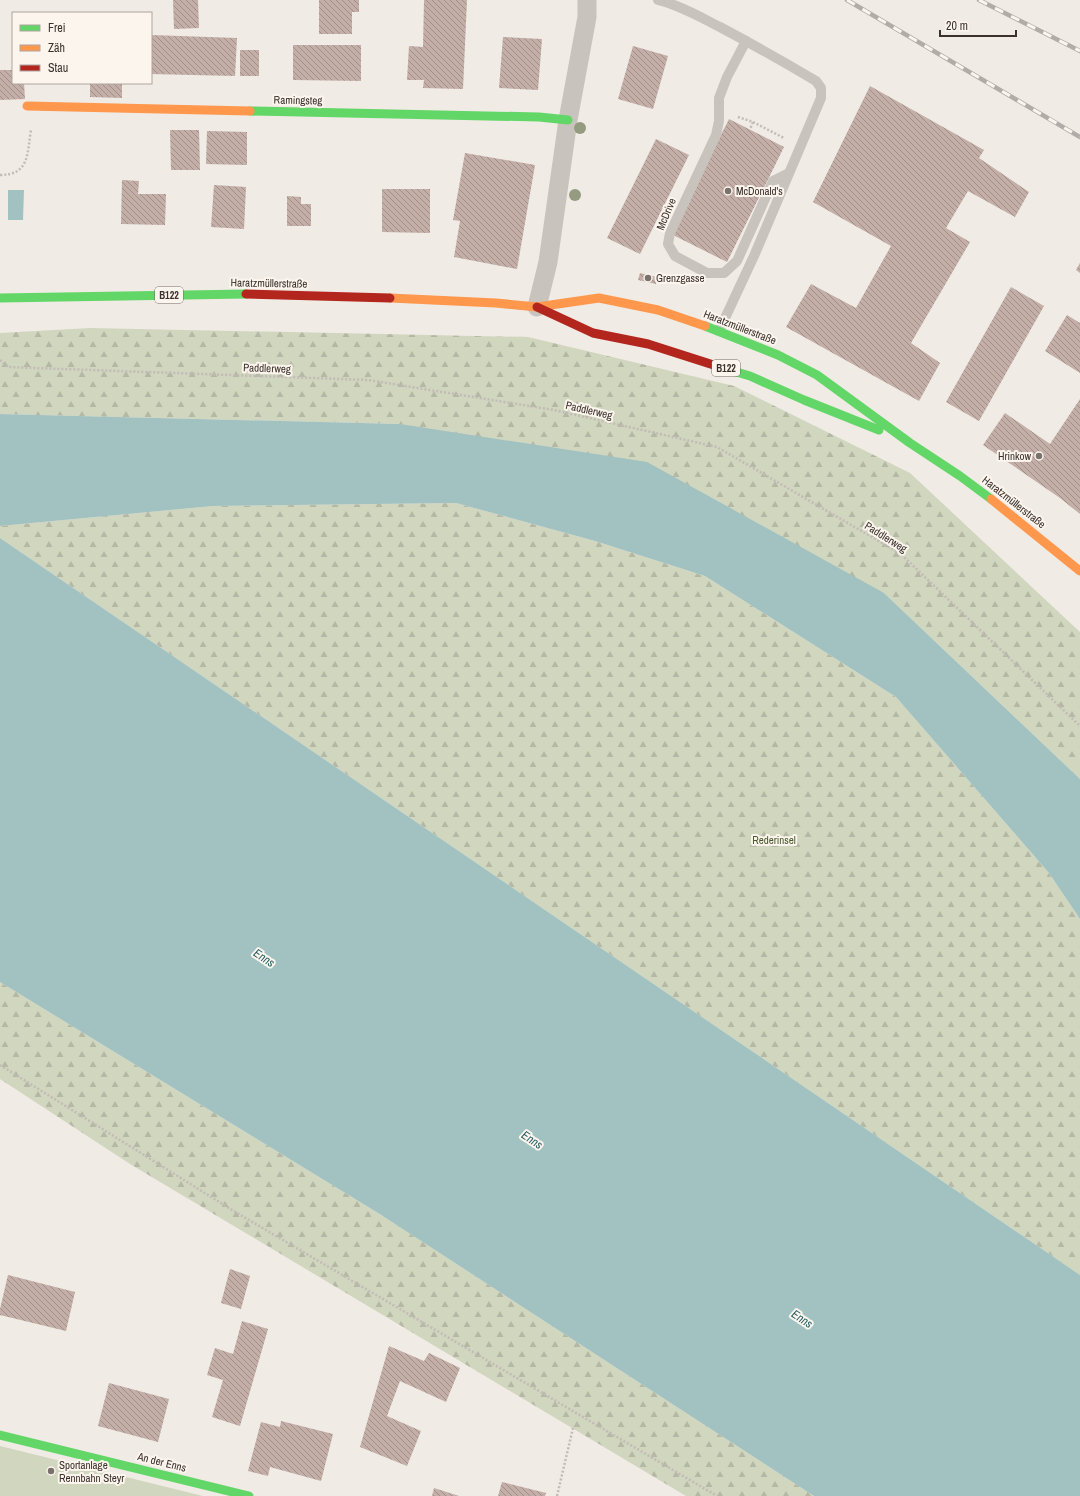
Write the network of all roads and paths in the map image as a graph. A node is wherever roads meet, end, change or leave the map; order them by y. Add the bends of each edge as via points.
1 (587, 0) edge
2 (658, 0) edge
3 (746, 40) junction
4 (31, 106) joint
5 (568, 120) junction
6 (753, 122) dead end
7 (800, 146) junction
8 (789, 173) junction
9 (0, 175) edge
10 (0, 298) edge
11 (537, 307) junction
12 (719, 331) junction
13 (0, 360) edge
14 (910, 443) junction
15 (1080, 571) edge
16 (1080, 726) edge
17 (0, 1065) edge
18 (573, 1428) dead end
19 (0, 1435) edge
20 (249, 1496) edge
21 (557, 1496) edge
22 (717, 1496) edge

1 - 5 street via 587,17
2 - 3 lane via 705,19
3 - 7 lane via 816,81 820,88 821,98
3 - 8 lane, McDrive via 719,98 716,135 670,233 668,244 674,256 707,273 724,273 737,261 773,181
4 - 5 main road, Ramingsteg via 539,117
4 - 9 path via 26,160 21,169 14,174
5 - 11 street via 548,262
6 - 7 path
7 - 8 lane
8 - 12 lane
10 - 11 main road, Haratzmüllerstraße / B122 via 217,294 338,296
11 - 12 main road, Haratzmüllerstraße / B122 via 599,298 658,310
11 - 14 main road, Haratzmüllerstraße / B122 via 593,333 648,344 750,376
12 - 14 main road, Haratzmüllerstraße / B122 via 778,355 817,375
13 - 16 path, Paddlerweg via 8,367 368,380 554,410 717,447 901,554
14 - 15 main road, Haratzmüllerstraße / B122 via 1006,509
17 - 22 path via 232,1210
18 - 21 path
19 - 20 main road, An der Enns

